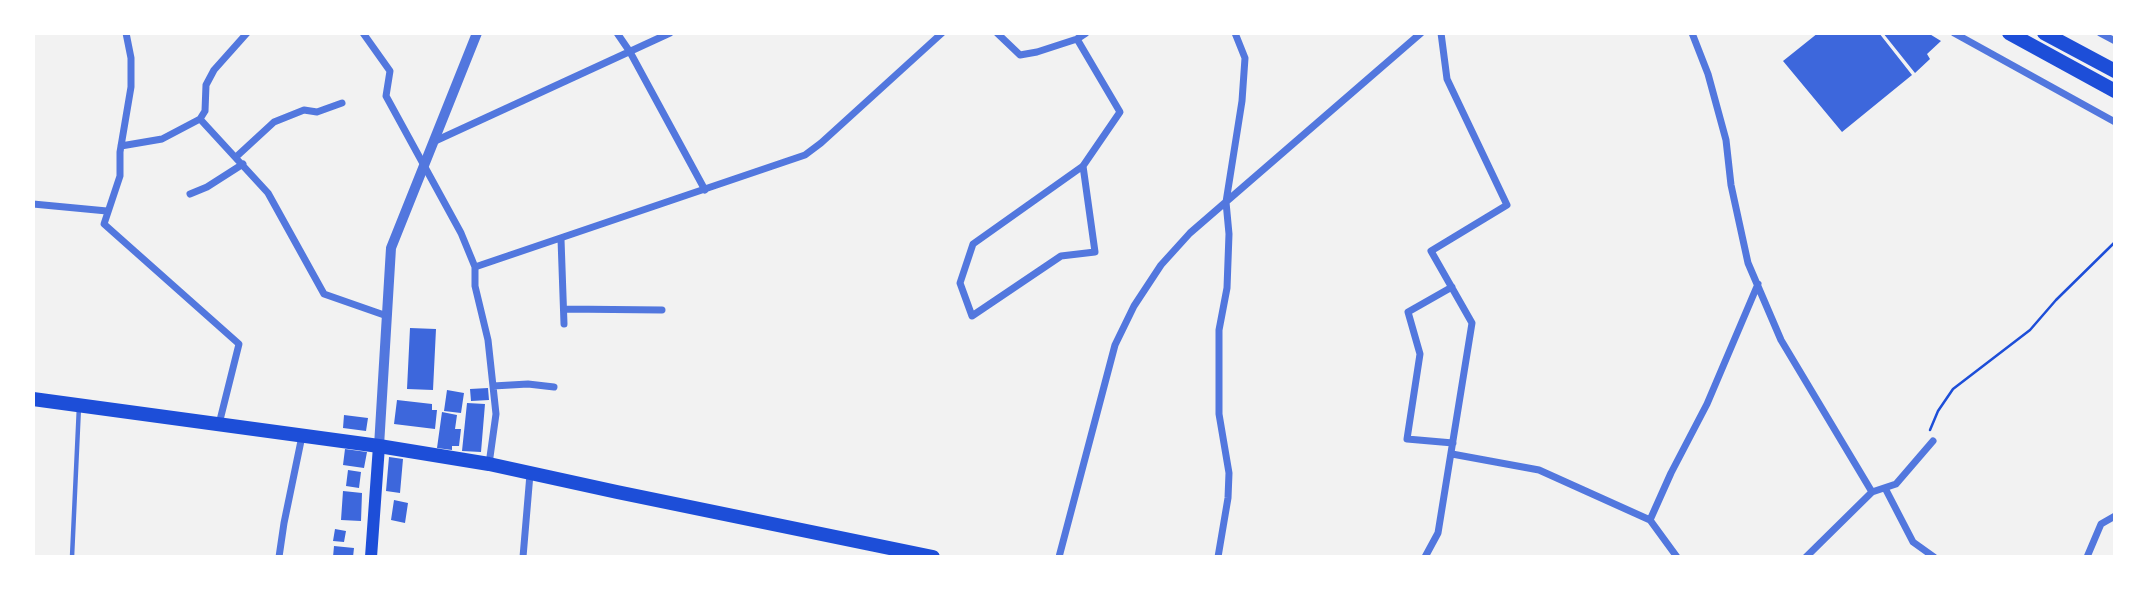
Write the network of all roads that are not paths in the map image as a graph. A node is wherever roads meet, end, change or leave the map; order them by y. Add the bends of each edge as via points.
1 (126, 33) edge
2 (247, 33) edge
3 (363, 33) edge
4 (477, 33) edge
5 (617, 33) edge
6 (670, 33) edge
7 (942, 33) edge
8 (997, 33) edge
9 (1086, 33) edge
10 (1235, 33) edge
11 (1421, 33) edge
12 (1441, 33) edge
13 (1692, 33) edge
14 (1954, 33) edge
15 (2009, 33) edge
16 (2043, 33) edge
17 (2101, 33) edge
18 (1077, 39) junction
19 (2115, 41) edge
20 (630, 52) junction
21 (2115, 71) edge
22 (2115, 91) edge
23 (342, 103) dead end
24 (200, 119) junction
25 (2115, 122) edge
26 (433, 142) junction
27 (121, 146) junction
28 (236, 157) junction
29 (243, 164) junction
30 (424, 166) junction
31 (1083, 166) junction
32 (705, 190) junction
33 (190, 194) dead end
34 (1226, 202) junction
35 (33, 204) edge
36 (107, 211) junction
37 (561, 239) junction
38 (475, 267) junction
39 (1758, 284) junction
40 (1452, 287) junction
41 (564, 309) junction
42 (662, 310) dead end
43 (387, 316) junction
44 (564, 324) dead end
45 (493, 386) junction
46 (554, 387) dead end
47 (33, 399) edge
48 (79, 406) junction
49 (219, 424) junction
50 (302, 435) junction
51 (1933, 441) dead end
52 (1453, 443) junction
53 (379, 446) junction
54 (1452, 454) junction
55 (489, 464) junction
56 (530, 473) junction
57 (1885, 488) junction
58 (1872, 492) junction
59 (2115, 516) edge
60 (1650, 520) junction
61 (72, 557) edge
62 (279, 557) edge
63 (371, 557) edge
64 (523, 557) edge
65 (933, 557) edge
66 (1059, 557) edge
67 (1218, 557) edge
68 (1425, 557) edge
69 (1678, 557) edge
70 (1806, 557) edge
71 (1934, 557) edge
72 (2087, 557) edge

1 - 27 street via 131,87
2 - 24 street via 214,70 206,85 205,111
3 - 30 street via 390,71 386,96
4 - 26 street
5 - 20 street
6 - 20 street
7 - 32 street via 805,155
8 - 18 street via 1020,55
9 - 18 street
10 - 34 street via 1245,58
11 - 34 street
12 - 40 street via 1447,79 1507,205 1431,251
13 - 39 street via 1726,140 1748,263
14 - 25 street
15 - 22 main road
16 - 21 main road
17 - 19 street
18 - 31 street via 1120,112
20 - 26 street
20 - 32 street
23 - 28 street via 274,122
24 - 27 street via 162,139
24 - 28 street
26 - 30 street
27 - 36 street via 120,176
28 - 29 street
29 - 33 street
29 - 43 street via 268,193 324,294
30 - 38 street
30 - 43 street via 391,248
31 - 31 street via 1095,252 1061,256 972,316 960,283 973,244
32 - 37 street
34 - 66 street via 1161,265 1115,345
34 - 67 street via 1229,234 1227,288 1219,330 1219,414 1229,473
35 - 36 street
36 - 49 street via 104,224 239,344
37 - 38 street
37 - 41 street
38 - 45 street
39 - 58 street via 1781,340
39 - 60 street via 1707,404
40 - 52 street via 1472,324
40 - 52 street via 1408,312 1420,354 1407,439
41 - 42 street
41 - 44 street
43 - 53 street
45 - 46 street
45 - 55 street via 496,414
47 - 48 main road
48 - 49 main road
48 - 61 lane
49 - 50 main road
50 - 53 main road
50 - 62 street
51 - 57 street via 1896,484
52 - 54 street
53 - 55 main road
53 - 63 main road
54 - 60 street via 1539,470
54 - 68 street via 1438,533
55 - 56 main road
56 - 64 street
56 - 65 main road
57 - 58 street
57 - 71 street via 1913,542
58 - 70 street
59 - 72 street via 2101,524
60 - 69 street

